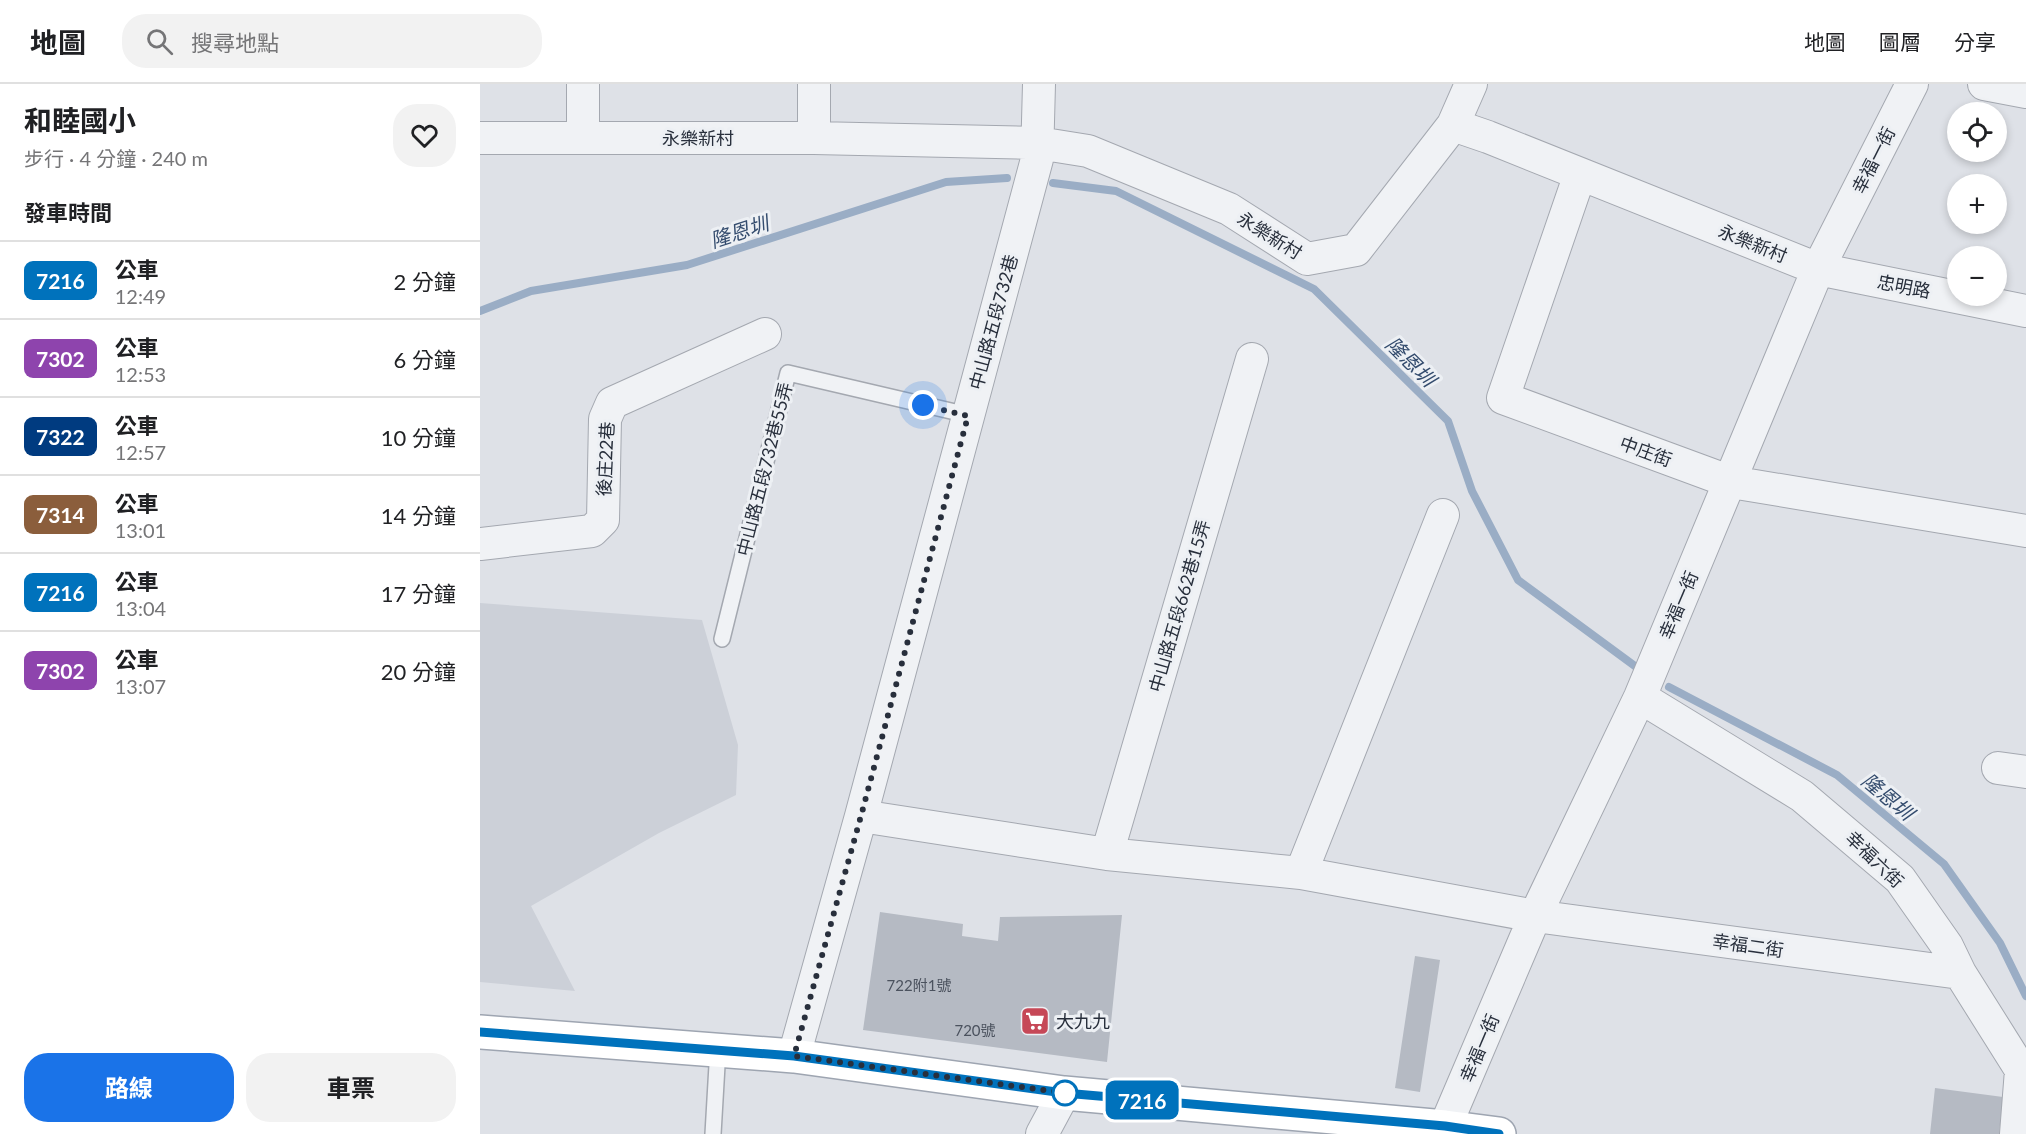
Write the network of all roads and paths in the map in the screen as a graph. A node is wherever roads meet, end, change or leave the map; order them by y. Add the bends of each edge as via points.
1 (583, 84) edge
2 (814, 84) edge
3 (1039, 84) edge
4 (1471, 84) edge
5 (1912, 84) edge
6 (1984, 84) edge
7 (2026, 92) edge
8 (1453, 125) junction
9 (480, 138) edge
10 (583, 138) junction
11 (814, 138) junction
12 (1038, 143) junction
13 (1580, 174) junction
14 (1818, 269) junction
15 (2026, 311) edge
16 (765, 334) dead end
17 (1252, 359) dead end
18 (968, 416) junction
19 (1731, 482) junction
20 (1443, 515) dead end
21 (2026, 531) edge
22 (480, 544) edge
23 (722, 639) dead end
24 (1641, 697) junction
25 (861, 816) junction
26 (1107, 854) junction
27 (1301, 873) junction
28 (1535, 916) junction
29 (1960, 973) junction
30 (480, 1032) edge
31 (718, 1048) junction
32 (794, 1056) junction
33 (1064, 1093) junction
34 (1445, 1126) junction
35 (1488, 1133) edge
36 (713, 1134) edge
37 (1042, 1134) edge
38 (2016, 1134) edge

1 - 10 street
2 - 11 street
3 - 12 street
4 - 8 street, 永樂新村
5 - 14 street, 幸福一街
6 - 7 street
8 - 12 street, 永樂新村 via 1356,250 1307,259 1229,209 1088,151
8 - 13 street, 永樂新村
9 - 10 street, 永樂新村
10 - 11 street, 永樂新村
11 - 12 street, 永樂新村
12 - 18 street, 中山路五段732巷
13 - 14 street, 永樂新村
13 - 19 street, 中庄街 via 1503,398
14 - 15 street, 忠明路
14 - 19 street, 幸福一街
16 - 22 street, 後庄22巷 via 612,403 605,419 603,520 592,531
17 - 26 street, 中山路五段662巷15弄
18 - 23 lane, 中山路五段732巷55弄 via 788,373
18 - 25 street, 中山路五段732巷
19 - 21 street, 中庄街
19 - 24 street, 幸福一街
20 - 27 street
24 - 28 street, 幸福一街
24 - 29 street, 幸福六街 via 1802,796 1844,830 1900,879 1947,946
25 - 26 street
25 - 32 street, 中山路五段732巷
26 - 27 street
27 - 28 street
28 - 29 street, 幸福二街
28 - 34 street, 幸福一街
29 - 38 street, 幸福六街 via 2021,1070
30 - 31 main road
31 - 32 main road
31 - 36 lane
32 - 33 main road
33 - 34 main road
33 - 37 street
34 - 35 main road

